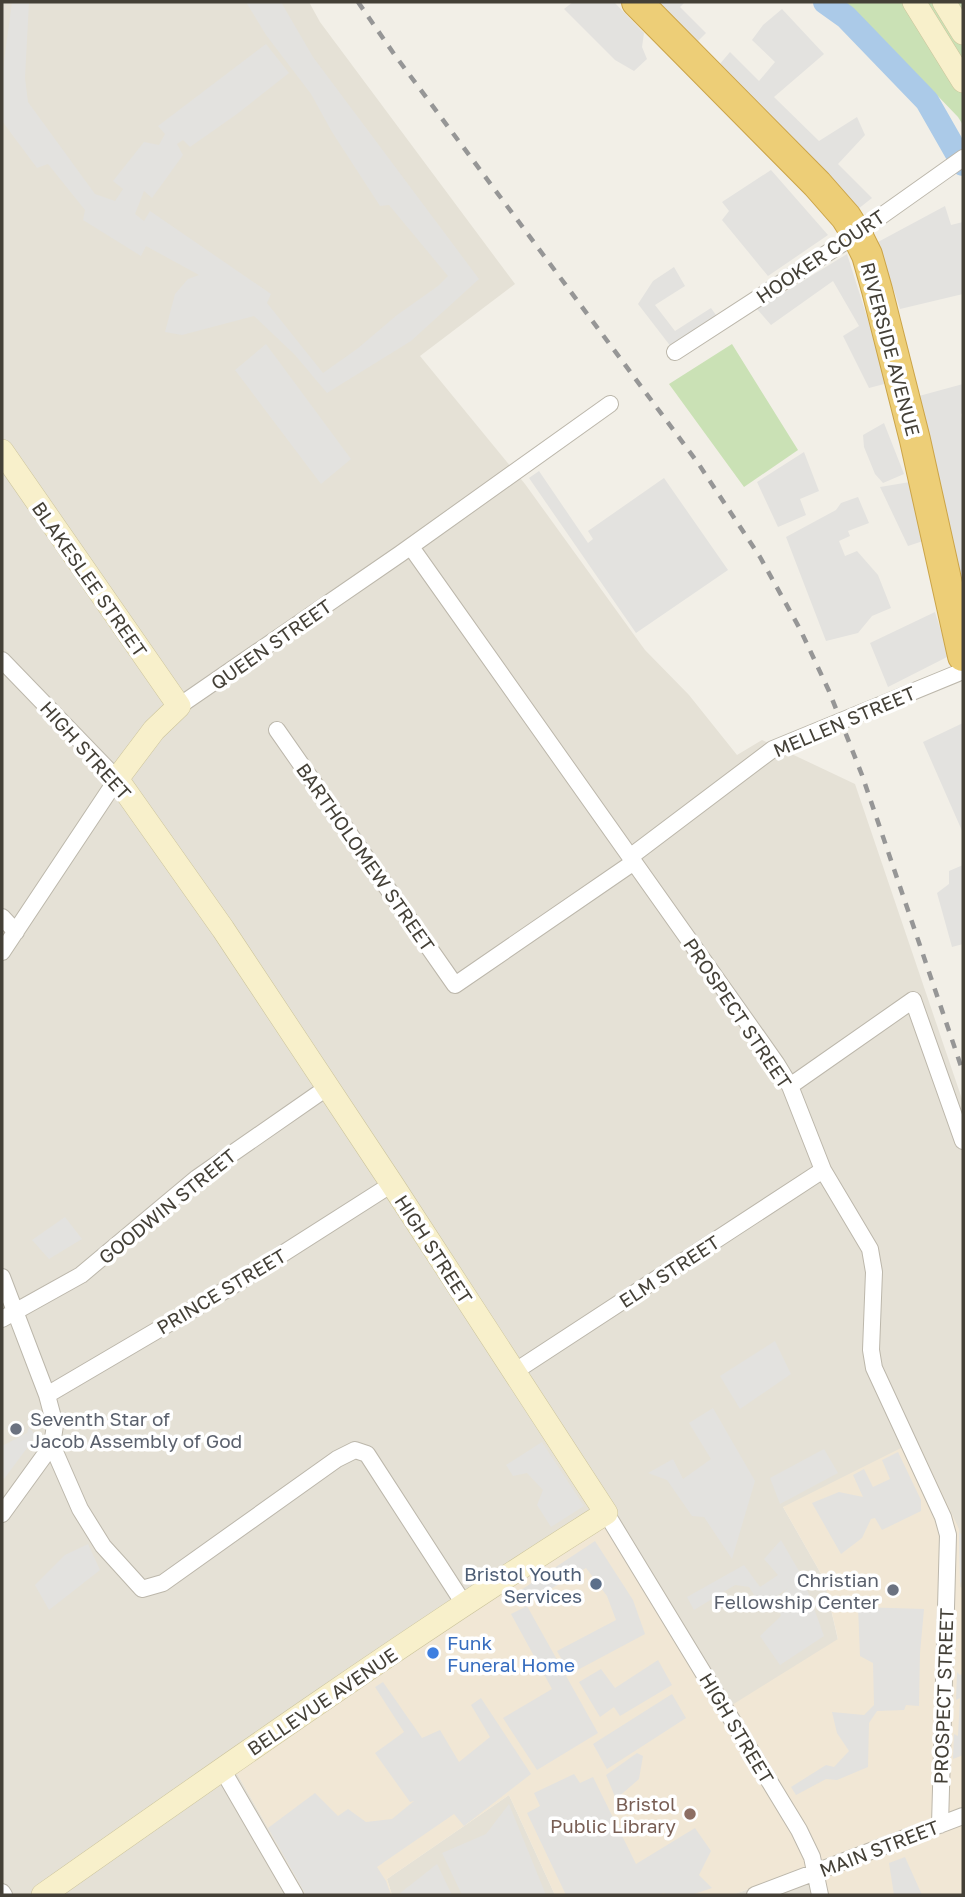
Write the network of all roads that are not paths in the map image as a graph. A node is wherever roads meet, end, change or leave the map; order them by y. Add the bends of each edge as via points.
1 (637, 2) edge
2 (914, 2) edge
3 (944, 2) edge
4 (963, 33) edge
5 (963, 82) edge
6 (963, 158) edge
7 (856, 233) junction
8 (675, 352) dead end
9 (610, 404) dead end
10 (2, 451) edge
11 (411, 547) junction
12 (963, 656) edge
13 (2, 660) edge
14 (963, 671) edge
15 (179, 706) junction
16 (277, 730) dead end
17 (117, 779) junction
18 (632, 859) junction
19 (2, 917) edge
20 (16, 932) junction
21 (2, 952) edge
22 (455, 985) joint
23 (790, 1086) junction
24 (328, 1087) junction
25 (963, 1141) edge
26 (823, 1170) junction
27 (392, 1184) junction
28 (2, 1277) edge
29 (8, 1316) edge
30 (514, 1372) junction
31 (47, 1395) junction
32 (52, 1445) junction
33 (606, 1513) junction
34 (2, 1514) edge
35 (464, 1604) junction
36 (222, 1769) junction
37 (963, 1816) edge
38 (940, 1825) junction
39 (815, 1873) junction
40 (43, 1895) edge
41 (295, 1895) edge
42 (755, 1895) edge
43 (820, 1895) edge

1 - 7 highway, RIVERSIDE AVENUE via 817,184
2 - 5 street
3 - 4 street
6 - 7 street, HOOKER COURT
7 - 8 street, HOOKER COURT
7 - 12 highway, RIVERSIDE AVENUE via 877,290 915,440
9 - 11 street, QUEEN STREET
10 - 15 street, BLAKESLEE STREET
11 - 15 street, QUEEN STREET
11 - 18 street, PROSPECT STREET
13 - 17 street, HIGH STREET
14 - 18 street, MELLEN STREET via 773,749
15 - 17 street, QUEEN STREET via 154,730
16 - 22 street, BARTHOLOMEW STREET
17 - 20 street, QUEEN STREET
17 - 24 street, HIGH STREET
18 - 22 street, MELLEN STREET
18 - 23 street, PROSPECT STREET
19 - 20 street
20 - 21 street, QUEEN STREET
23 - 25 street via 913,1000
23 - 26 street, PROSPECT STREET
24 - 27 street, HIGH STREET
24 - 29 street, GOODWIN STREET via 197,1178 81,1275
26 - 30 street, ELM STREET
26 - 38 street, PROSPECT STREET via 870,1249 874,1368 948,1535
27 - 30 street, HIGH STREET
27 - 31 street, PRINCE STREET via 229,1288
28 - 29 street
29 - 31 street
30 - 33 street, HIGH STREET
31 - 32 street via 55,1425
32 - 34 street
32 - 35 street via 103,1546 142,1590 163,1583 337,1459 355,1450 367,1454
33 - 35 street, BELLEVUE AVENUE
33 - 39 street, HIGH STREET via 799,1830
35 - 36 street, BELLEVUE AVENUE
36 - 40 street, BELLEVUE AVENUE
36 - 41 street
37 - 38 street, MAIN STREET
38 - 39 street, MAIN STREET
39 - 42 street, MAIN STREET
39 - 43 street, HIGH STREET

